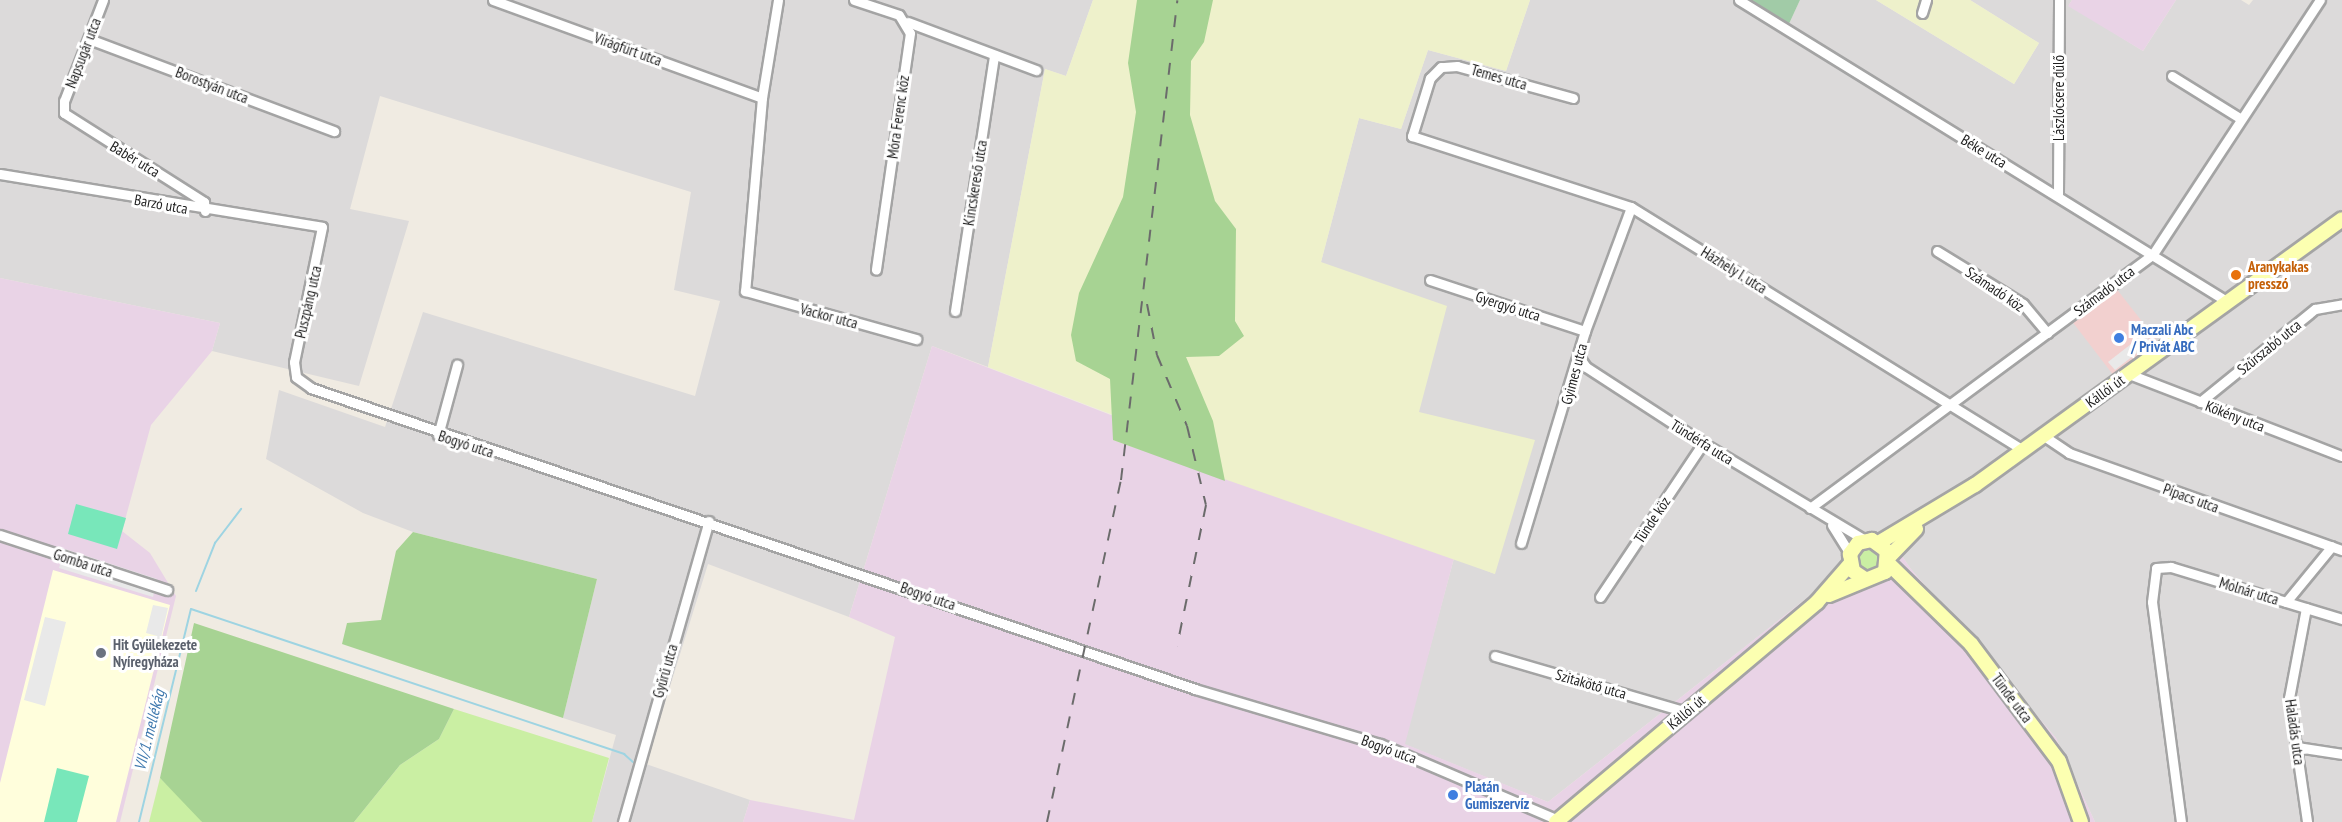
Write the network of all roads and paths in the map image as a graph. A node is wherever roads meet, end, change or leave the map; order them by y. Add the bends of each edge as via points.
1 (103, 0) edge
2 (493, 0) edge
3 (778, 0) edge
4 (854, 0) edge
5 (1739, 0) edge
6 (1926, 0) edge
7 (2059, 0) edge
8 (2320, 0) edge
9 (1922, 14) dead end
10 (908, 22) junction
11 (89, 39) junction
12 (994, 55) junction
13 (1036, 70) dead end
14 (2172, 76) dead end
15 (762, 98) junction
16 (1572, 98) dead end
17 (63, 107) joint
18 (2241, 119) junction
19 (334, 131) dead end
20 (1420, 144) joint
21 (0, 174) edge
22 (2058, 195) junction
23 (1630, 207) junction
24 (205, 211) junction
25 (2342, 219) edge
26 (322, 227) joint
27 (1937, 251) dead end
28 (2153, 254) junction
29 (876, 270) dead end
30 (1430, 280) dead end
31 (2228, 302) junction
32 (2342, 304) edge
33 (955, 311) dead end
34 (1585, 331) junction
35 (2048, 333) junction
36 (916, 339) dead end
37 (1580, 357) junction
38 (458, 365) dead end
39 (2129, 374) junction
40 (296, 377) joint
41 (2200, 402) junction
42 (1952, 405) junction
43 (438, 435) junction
44 (2044, 436) junction
45 (1703, 443) junction
46 (2023, 450) junction
47 (2342, 456) edge
48 (1810, 508) junction
49 (1926, 519) junction
50 (709, 521) junction
51 (1829, 521) junction
52 (0, 535) edge
53 (1865, 540) junction
54 (1880, 542) junction
55 (1521, 543) dead end
56 (2337, 548) edge
57 (1850, 559) junction
58 (1889, 560) junction
59 (1871, 578) junction
60 (167, 590) dead end
61 (1916, 593) junction
62 (1600, 597) dead end
63 (1817, 602) junction
64 (2286, 602) junction
65 (2306, 608) junction
66 (2342, 619) edge
67 (1495, 656) dead end
68 (1687, 712) junction
69 (2297, 747) junction
70 (2342, 754) edge
71 (1557, 821) edge
72 (623, 822) edge
73 (2081, 822) edge
74 (2181, 822) edge
75 (2307, 822) edge

1 - 11 street, Napsugár utca
2 - 15 street, Virágfürt utca
3 - 15 street
4 - 10 street
5 - 22 street, Béke utca
6 - 9 street
7 - 22 street, Lászlócsere dűlő
8 - 18 street, Számadó utca
10 - 12 street
10 - 29 street, Móra Ferenc köz
11 - 17 street, Napsugár utca
11 - 19 street, Borostyán utca
12 - 13 street
12 - 33 street, Kincskereső utca
14 - 18 street
15 - 36 street, Vackor utca via 745,291
16 - 20 street, Temes utca via 1457,66 1442,67 1430,78 1411,125 1412,136
17 - 24 street, Babér utca via 71,121 204,202
18 - 28 street, Számadó utca
20 - 23 street, Házhely I. utca
21 - 24 street, Barzó utca
22 - 28 street, Béke utca
23 - 34 street, Gyimes utca
23 - 42 street, Házhely I. utca
24 - 26 street, Barzó utca
25 - 31 main road, Kállói út
26 - 40 street, Puszpáng utca via 294,362
27 - 35 street, Számadó köz via 2023,304
28 - 31 street, Béke utca
28 - 35 street, Számadó utca
30 - 34 street, Gyergyó utca
31 - 39 main road, Kállói út
32 - 41 street, Szűrszabó utca via 2315,309
34 - 37 street, Gyimes utca
35 - 42 street, Számadó utca
37 - 45 street, Tündérfa utca via 1586,367
37 - 55 street, Gyimes utca
38 - 43 street
39 - 41 street, Kökény utca
39 - 44 main road, Kállói út
40 - 43 street, Bogyó utca via 310,388
41 - 47 street, Kökény utca
42 - 46 street, Házhely I. utca
42 - 48 street, Számadó utca
43 - 50 street, Bogyó utca
44 - 46 main road, Kállói út
44 - 56 street, Pipacs utca via 2079,457
45 - 48 street, Tündérfa utca
45 - 62 street, Tünde köz
46 - 49 main road, Kállói út
48 - 51 street, Tündérfa utca
49 - 54 main road, Kállói út
49 - 58 main road, Kállói út
50 - 71 street, Bogyó utca via 1195,689 1380,744
50 - 72 street, Gyűrű utca
51 - 53 street, Tündérfa utca
51 - 57 street, Tündérfa utca
52 - 60 street, Gomba utca
53 - 54 main road
53 - 57 main road, Kállói út
54 - 58 main road
56 - 64 street
57 - 59 main road
57 - 63 main road, Kállói út
58 - 59 main road, Kállói út
58 - 61 main road, Tünde utca
59 - 61 main road, Tünde utca
59 - 63 main road, Kállói út
61 - 73 main road, Tünde utca via 1971,644 2059,761
63 - 68 main road, Kállói út
64 - 65 street, Molnár utca
64 - 74 street, Molnár utca via 2171,567 2156,568 2152,602
65 - 66 street, Molnár utca
65 - 69 street, Haladás utca via 2289,686
67 - 68 street, Szitakötő utca
68 - 71 main road, Kállói út
69 - 70 street
69 - 75 street, Haladás utca

